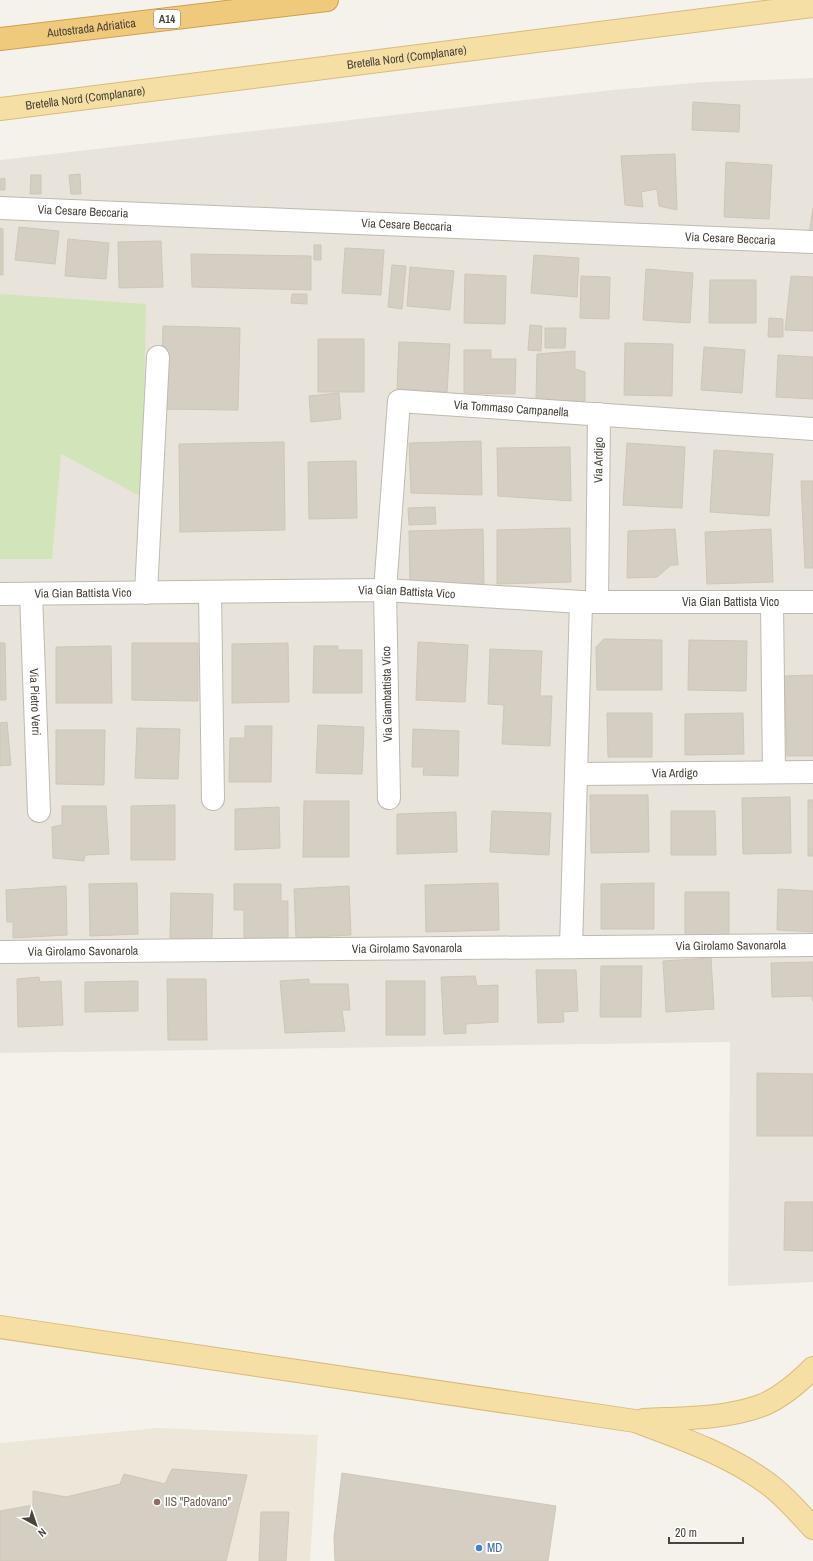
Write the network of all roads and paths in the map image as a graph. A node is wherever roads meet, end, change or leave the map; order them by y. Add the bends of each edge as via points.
1 (327, 0) edge
2 (813, 6) edge
3 (0, 38) edge
4 (0, 109) edge
5 (0, 208) edge
6 (813, 242) edge
7 (158, 357) dead end
8 (599, 414) junction
9 (813, 429) edge
10 (385, 590) junction
11 (210, 592) junction
12 (146, 593) junction
13 (0, 594) edge
14 (31, 594) junction
15 (589, 602) junction
16 (772, 602) junction
17 (813, 602) edge
18 (774, 772) junction
19 (813, 772) edge
20 (576, 774) junction
21 (389, 798) dead end
22 (213, 799) dead end
23 (39, 811) dead end
24 (813, 945) edge
25 (571, 947) junction
26 (0, 952) edge
27 (0, 1327) edge
28 (813, 1368) edge
29 (635, 1421) junction
30 (813, 1528) edge

1 - 3 highway, Autostrada Adriatica / A14
2 - 4 main road, Bretella Nord (Complanare)
5 - 6 street, Via Cesare Beccaria
7 - 12 street
8 - 9 street, Via Tommaso Campanella
8 - 10 street, Via Tommaso Campanella via 399,401
8 - 15 street, Via Ardigo
10 - 11 street, Via Gian Battista Vico
10 - 15 street, Via Gian Battista Vico
10 - 21 street, Via Giambattista Vico
11 - 12 street, Via Gian Battista Vico
11 - 22 street
12 - 14 street, Via Gian Battista Vico
13 - 14 street, Via Gian Battista Vico
14 - 23 street, Via Pietro Verri
15 - 16 street, Via Gian Battista Vico
15 - 20 street, Via Ardigo
16 - 17 street, Via Gian Battista Vico
16 - 18 street
18 - 19 street, Via Ardigo
18 - 20 street, Via Ardigo
20 - 25 street, Via Ardigo
24 - 25 street, Via Girolamo Savonarola
25 - 26 street, Via Girolamo Savonarola
27 - 29 main road
28 - 29 main road via 761,1406 723,1415
29 - 30 main road via 698,1444 734,1461 768,1484

